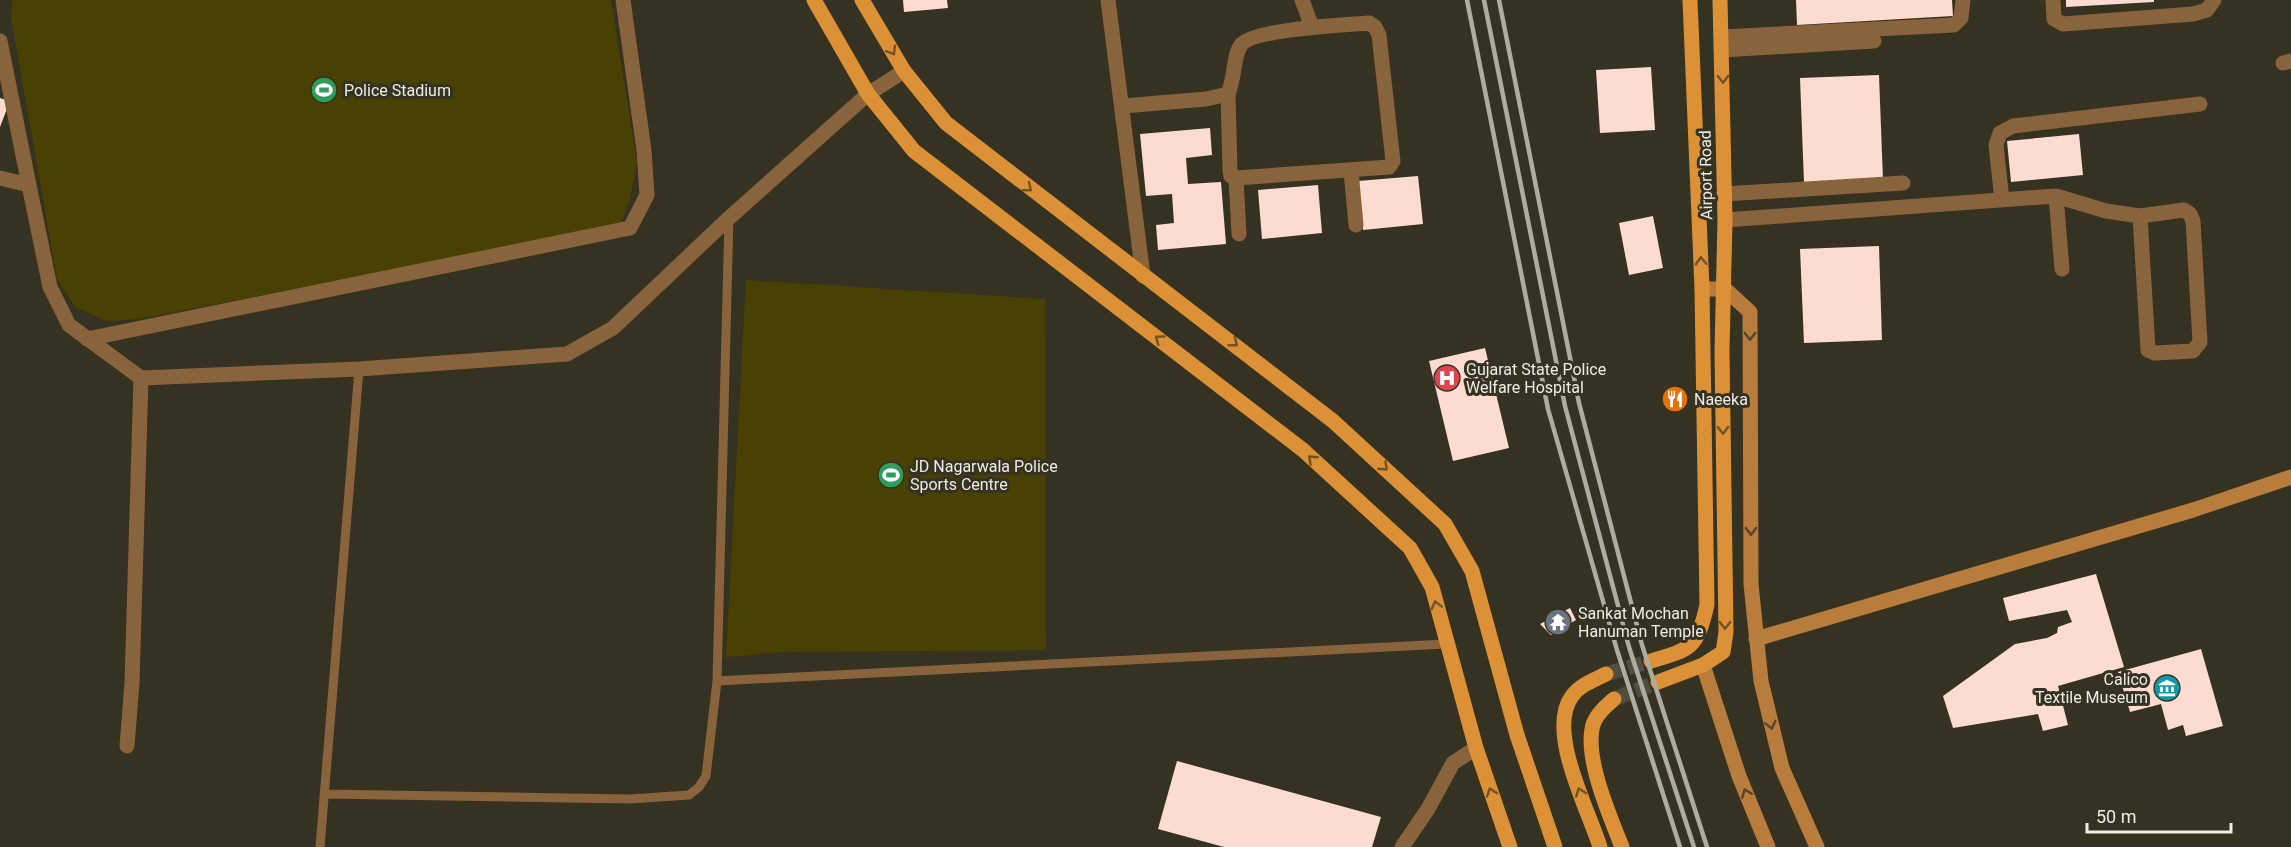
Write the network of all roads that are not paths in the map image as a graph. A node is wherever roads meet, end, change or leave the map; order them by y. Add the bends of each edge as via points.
1 (622, 0) edge
2 (814, 0) edge
3 (862, 0) edge
4 (1108, 0) edge
5 (1302, 0) edge
6 (1690, 0) edge
7 (1720, 0) edge
8 (1963, 0) edge
9 (2053, 0) edge
10 (2214, 0) edge
11 (1312, 27) junction
12 (0, 41) edge
13 (1874, 41) dead end
14 (1723, 43) junction
15 (904, 71) junction
16 (868, 94) junction
17 (1228, 94) junction
18 (2200, 104) dead end
19 (1123, 106) junction
20 (1351, 171) junction
21 (0, 178) edge
22 (1236, 178) junction
23 (1903, 183) dead end
24 (29, 186) junction
25 (1724, 194) junction
26 (2056, 196) junction
27 (2002, 200) junction
28 (2140, 216) junction
29 (729, 218) junction
30 (1725, 220) junction
31 (1356, 225) dead end
32 (1239, 234) dead end
33 (2062, 269) dead end
34 (1143, 276) junction
35 (1702, 289) junction
36 (1725, 289) junction
37 (87, 339) junction
38 (358, 369) junction
39 (141, 378) junction
40 (2291, 477) edge
41 (1756, 639) junction
42 (1446, 644) junction
43 (1651, 662) tunnel mouth
44 (1703, 664) junction
45 (1606, 674) tunnel mouth
46 (717, 681) junction
47 (1658, 682) tunnel mouth
48 (1614, 699) tunnel mouth
49 (127, 746) dead end
50 (1476, 748) junction
51 (324, 794) junction
52 (320, 847) edge
53 (1402, 847) edge
54 (1510, 847) edge
55 (1555, 847) edge
56 (1600, 847) edge
57 (1622, 847) edge
58 (1768, 847) edge
59 (1817, 847) edge

1 - 37 street via 647,195 630,228
2 - 16 main road
3 -> 15 main road
4 - 19 street
5 - 11 street
35 -> 6 main road, Airport Road
7 - 14 main road, Airport Road
8 - 14 street via 1961,18 1954,25
9 - 10 street via 2054,19 2063,24 2193,14 2207,10
11 - 17 street via 1242,43
11 - 20 street via 1369,23 1379,35 1393,161 1382,170
12 - 24 street
13 - 14 street
14 -> 25 main road, Airport Road
15 - 16 street
15 -> 34 main road via 946,123
16 - 29 street
42 -> 16 main road via 1432,587 1410,548 1294,443 914,151
17 - 19 street
17 - 22 street via 1230,171
18 - 27 street via 2013,126 2000,133 1996,145
19 - 34 street
20 - 22 street
20 - 31 street
21 - 24 street
22 - 32 street
23 - 25 street
24 - 37 street via 50,287 69,325
25 - 30 main road, Airport Road
26 - 27 street
26 - 28 street via 2106,211
26 - 33 street
27 - 30 street
28 - 28 street via 2184,210 2190,214 2200,342 2193,351 2148,350
29 - 38 street via 613,328 567,354
29 - 46 lane
30 - 36 main road, Airport Road
34 -> 55 main road via 1333,421 1445,524 1472,571 1517,735
35 - 36 street
35 - 43 main road, Airport Road via 1707,605 1700,636 1688,647
36 -> 41 street via 1750,312 1751,584
36 -> 44 main road, Airport Road via 1722,351 1726,632 1723,652
37 - 39 street
38 - 39 street
38 - 51 lane
39 - 49 street
40 - 41 street via 2193,510
41 -> 59 street via 1761,681 1782,768
42 - 46 lane
42 - 50 main road
44 - 47 main road
58 -> 44 street via 1739,776
56 -> 45 main road via 1571,766 1565,716 1570,698 1580,687
46 - 51 lane via 706,776 689,795 630,799
48 - 57 main road via 1598,714 1592,741 1596,775
50 - 53 street via 1453,763
54 -> 50 main road
51 - 52 lane

